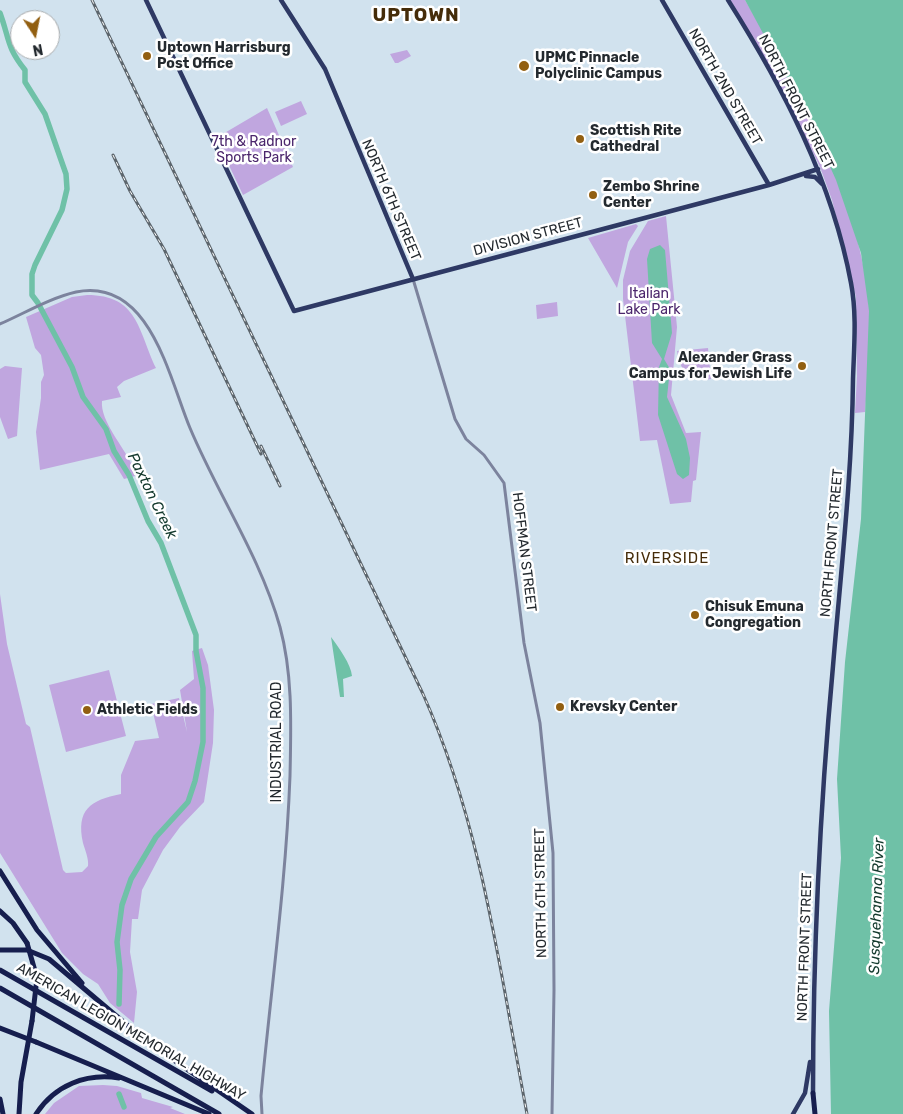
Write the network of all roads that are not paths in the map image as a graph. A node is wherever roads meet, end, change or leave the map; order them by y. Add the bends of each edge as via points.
1 (146, 0) edge
2 (280, 0) edge
3 (662, 0) edge
4 (728, 0) edge
5 (818, 169) junction
6 (797, 177) junction
7 (769, 185) junction
8 (825, 189) junction
9 (413, 279) junction
10 (0, 324) edge
11 (455, 420) joint
12 (529, 674) joint
13 (0, 871) edge
14 (0, 911) edge
15 (0, 950) edge
16 (0, 970) edge
17 (0, 988) edge
18 (813, 1006) junction
19 (108, 1010) junction
20 (0, 1028) edge
21 (129, 1081) junction
22 (813, 1093) joint
23 (0, 1099) edge
24 (3, 1114) edge
25 (18, 1114) edge
26 (36, 1114) edge
27 (210, 1114) edge
28 (219, 1114) edge
29 (252, 1114) edge
30 (262, 1114) edge
31 (552, 1114) edge
32 (793, 1114) edge
33 (814, 1114) edge

1 - 9 main road, DIVISION STREET via 294,311
2 - 9 main road, NORTH 6TH STREET via 325,69
3 - 7 main road, NORTH 2ND STREET
4 - 5 main road, NORTH FRONT STREET via 776,84
5 - 6 main road, DIVISION STREET
5 - 8 main road, NORTH FRONT STREET
6 - 7 main road, DIVISION STREET
6 - 8 main road, DIVISION STREET via 815,177
7 - 9 main road, DIVISION STREET
8 - 18 main road, NORTH FRONT STREET via 850,277 854,315 853,413 815,930
9 - 11 street, NORTH 6TH STREET
10 - 30 street, INDUSTRIAL ROAD via 70,294 91,291 114,296 136,311 148,328 189,426 266,584 286,655 291,716 288,820
11 - 12 street, HOFFMAN STREET via 466,439 484,455 504,483
12 - 31 street, NORTH 6TH STREET via 540,723 554,853
13 - 19 highway via 45,940
14 - 25 highway, bridge via 27,943 37,978
15 - 19 highway via 23,949 46,957
16 - 29 highway, AMERICAN LEGION MEMORIAL HIGHWAY
17 - 28 highway, AMERICAN LEGION MEMORIAL HIGHWAY
18 - 22 main road, NORTH FRONT STREET
18 - 32 main road via 809,1080 803,1100
19 - 29 highway via 158,1050
20 - 21 highway, bridge
21 - 26 highway via 100,1077 75,1082 53,1094
21 - 27 highway
22 - 33 highway
23 - 24 highway

